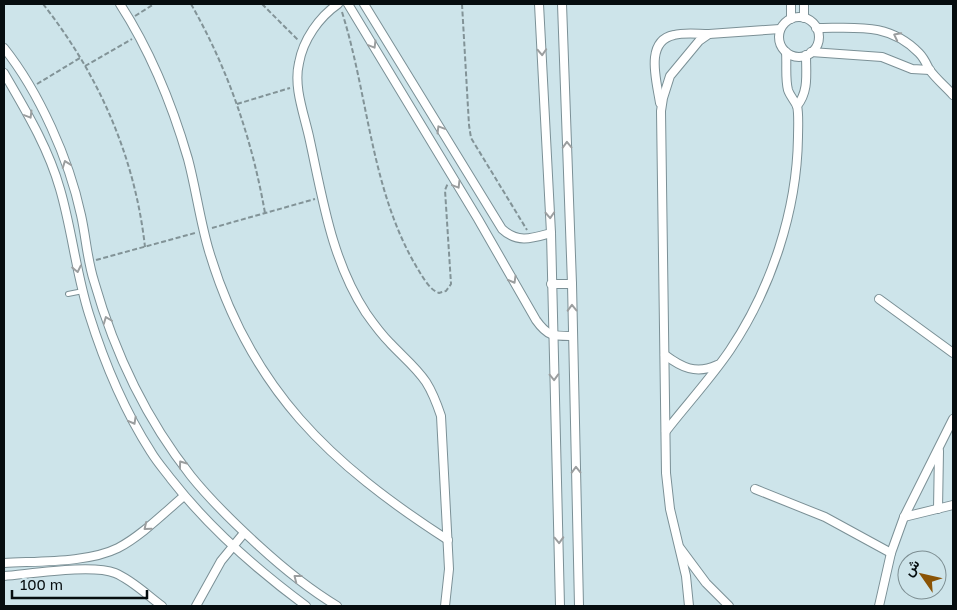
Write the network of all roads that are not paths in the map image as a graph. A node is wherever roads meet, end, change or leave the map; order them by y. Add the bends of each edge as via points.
1 (120, 4) edge
2 (338, 4) edge
3 (348, 4) edge
4 (364, 4) edge
5 (539, 4) edge
6 (562, 4) edge
7 (791, 4) edge
8 (804, 4) edge
9 (804, 18) junction
10 (791, 19) junction
11 (816, 28) junction
12 (780, 29) junction
13 (709, 34) junction
14 (4, 48) edge
15 (786, 52) junction
16 (808, 54) junction
17 (19, 69) junction
18 (930, 70) junction
19 (4, 73) edge
20 (953, 95) edge
21 (797, 106) junction
22 (661, 111) junction
23 (490, 211) junction
24 (478, 219) junction
25 (502, 230) junction
26 (551, 232) junction
27 (489, 238) junction
28 (551, 284) junction
29 (572, 284) junction
30 (83, 292) junction
31 (68, 294) dead end
32 (880, 299) dead end
33 (553, 336) junction
34 (573, 336) junction
35 (953, 353) edge
36 (665, 354) junction
37 (718, 364) junction
38 (953, 419) edge
39 (666, 430) junction
40 (939, 448) junction
41 (755, 489) dead end
42 (184, 496) junction
43 (953, 504) edge
44 (938, 509) junction
45 (904, 517) junction
46 (244, 532) junction
47 (448, 540) junction
48 (678, 544) junction
49 (232, 546) junction
50 (891, 554) junction
51 (4, 563) edge
52 (4, 576) edge
53 (324, 603) edge
54 (162, 606) edge
55 (196, 606) edge
56 (306, 606) edge
57 (336, 606) edge
58 (445, 606) edge
59 (560, 606) edge
60 (579, 606) edge
61 (689, 606) edge
62 (729, 606) edge
63 (879, 606) edge

1 - 47 street via 151,58 170,103 188,159 208,249 222,290 262,371 289,409 321,443 404,512
2 - 47 street via 323,17 304,46 298,64 298,86 325,215 348,282 388,341 426,381 441,416
3 -> 24 street
23 -> 4 street
5 -> 26 street
29 -> 6 street
7 - 10 street
8 - 9 street
9 - 10 street
9 - 11 street
10 - 12 street
11 - 16 street via 818,41
18 -> 11 street via 920,53 905,40 888,32 869,28
12 - 13 street
12 - 15 street via 779,39
13 - 22 street via 695,45 670,76
13 - 22 street via 675,34 660,43 654,59
14 - 17 street
15 - 16 street via 796,56
15 - 21 street via 788,88
16 - 18 street via 882,57 912,69
16 - 21 street via 806,90
17 - 19 street
46 -> 17 street via 191,477 132,383 94,281 73,181 48,120
18 - 20 street
19 -> 30 street via 35,126 51,164 68,219
21 - 37 street via 796,169 785,230 746,322
22 - 36 street
23 - 24 street
23 - 25 street
24 - 27 street
25 - 26 street via 519,239
25 - 27 street via 493,232
26 - 28 street
27 -> 33 street via 536,320
28 - 29 street
28 - 33 street
34 -> 29 street
30 - 31 lane
30 -> 42 street via 98,342 130,416 152,454
32 - 35 street
33 - 34 street
33 -> 59 street
60 -> 34 street
36 - 37 street via 690,369 710,368
36 - 39 street
37 - 39 street
38 - 40 street
39 - 48 street via 666,473
40 - 44 street
40 - 45 street
41 - 50 street via 825,517
42 - 49 street
42 -> 51 street via 130,541 109,552 86,558
43 - 44 street
44 - 45 street
45 - 50 street
46 - 49 street
53 -> 46 street
47 - 58 street
48 - 61 street
48 - 62 street via 706,584
49 - 55 street via 211,576
49 - 56 street
50 - 63 street
52 - 54 street via 102,570 120,576
53 - 57 street

